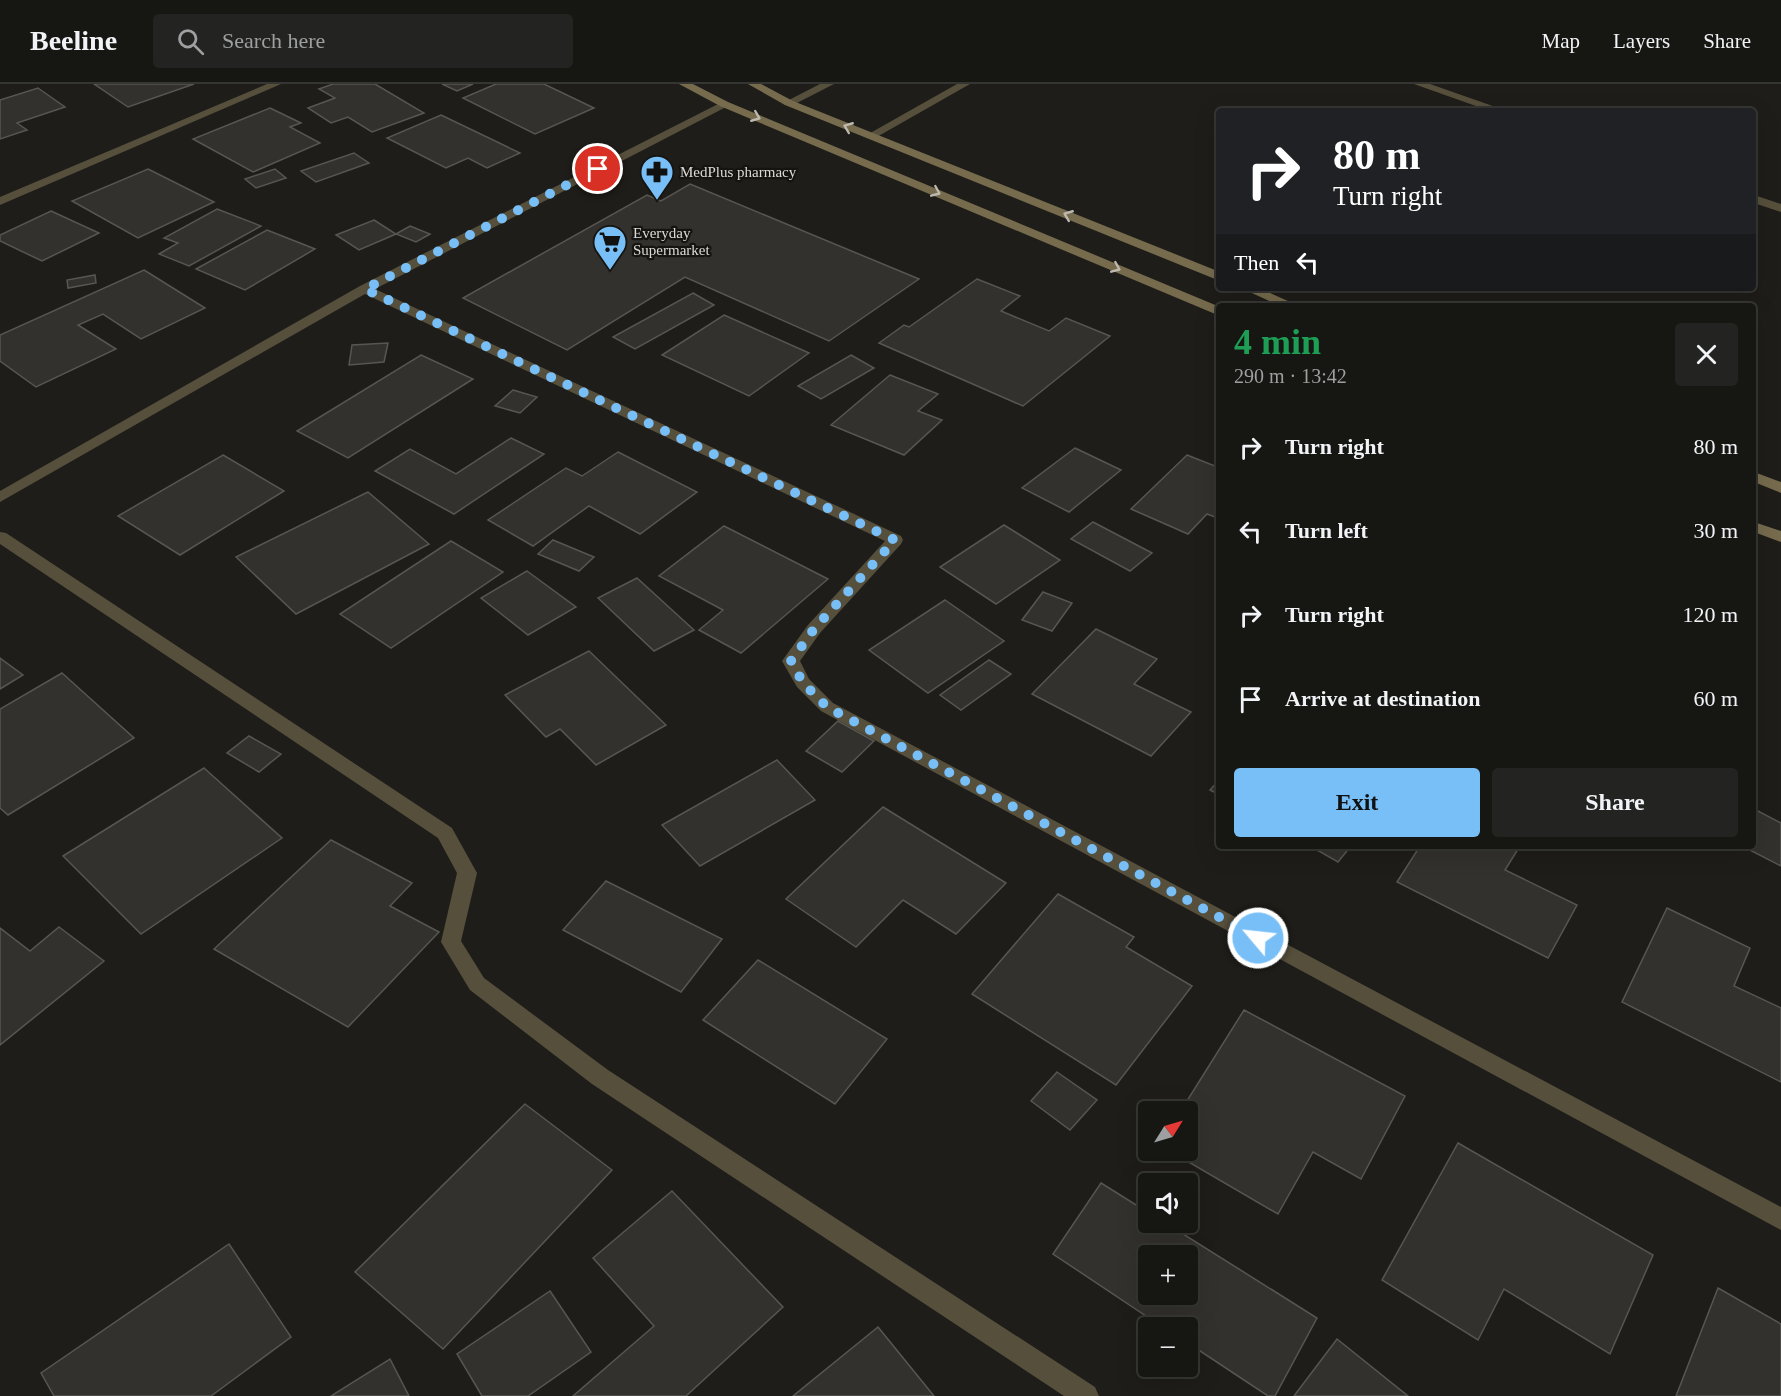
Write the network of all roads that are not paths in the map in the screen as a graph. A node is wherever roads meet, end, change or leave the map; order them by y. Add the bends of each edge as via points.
1 (276, 84) edge
2 (684, 84) edge
3 (753, 84) edge
4 (829, 84) edge
5 (965, 84) edge
6 (1419, 84) edge
7 (789, 103) junction
8 (724, 104) junction
9 (1492, 108) edge
10 (871, 136) junction
11 (1756, 200) edge
12 (0, 201) edge
13 (1781, 208) edge
14 (1216, 275) edge
15 (365, 289) junction
16 (1255, 291) edge
17 (1285, 303) edge
18 (1216, 310) edge
19 (1756, 478) edge
20 (1781, 488) edge
21 (0, 497) edge
22 (1756, 528) edge
23 (0, 537) edge
24 (1781, 537) edge
25 (1781, 1219) edge
26 (1086, 1396) edge

1 - 12 street
2 - 8 main road
3 - 7 main road
4 - 7 street
5 - 10 street
6 - 9 street
10 -> 7 main road
8 - 15 street
8 -> 18 main road
14 -> 10 main road
11 - 13 street
15 - 21 street
15 - 25 street via 895,540 814,629 791,661 803,683 827,707
16 - 17 main road
19 - 20 main road
22 - 24 main road
23 - 26 street via 445,833 467,873 452,942 477,984 600,1077

